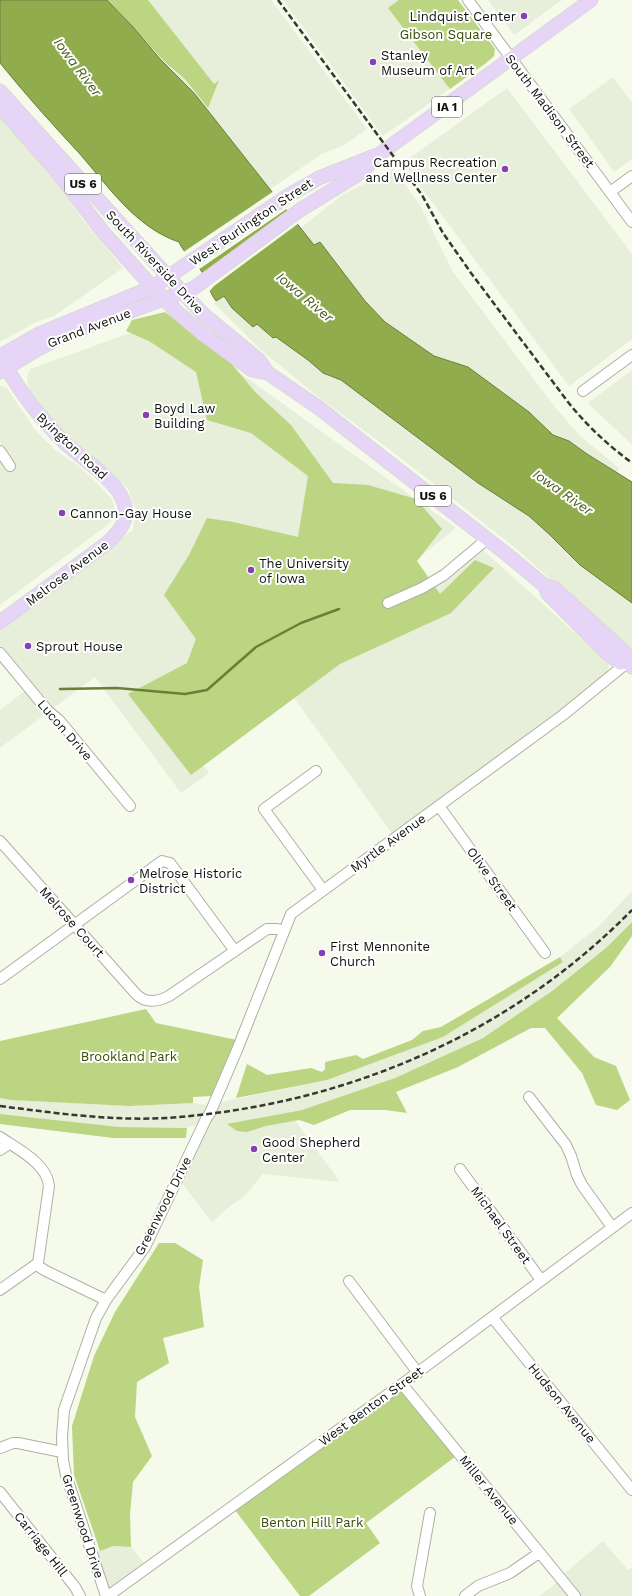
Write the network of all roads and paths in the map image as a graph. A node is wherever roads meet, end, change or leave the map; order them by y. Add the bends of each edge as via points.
1 (468, 0) edge
2 (591, 0) edge
3 (511, 59) junction
4 (0, 91) edge
5 (0, 107) edge
6 (381, 153) junction
7 (632, 176) edge
8 (610, 192) junction
9 (632, 222) edge
10 (168, 278) junction
11 (153, 288) junction
12 (183, 293) junction
13 (164, 300) junction
14 (42, 346) junction
15 (0, 355) edge
16 (632, 356) edge
17 (3, 370) edge
18 (268, 373) junction
19 (583, 391) dead end
20 (21, 392) junction
21 (0, 450) edge
22 (10, 466) dead end
23 (126, 517) joint
24 (487, 539) junction
25 (388, 603) dead end
26 (0, 622) edge
27 (0, 653) edge
28 (630, 665) edge
29 (316, 771) dead end
30 (130, 806) dead end
31 (439, 806) junction
32 (0, 841) edge
33 (323, 890) junction
34 (75, 925) junction
35 (284, 931) junction
36 (234, 952) junction
37 (545, 953) dead end
38 (0, 979) edge
39 (529, 1097) dead end
40 (0, 1137) edge
41 (9, 1144) junction
42 (0, 1150) edge
43 (460, 1169) dead end
44 (632, 1213) edge
45 (612, 1227) junction
46 (36, 1265) junction
47 (541, 1280) junction
48 (349, 1281) dead end
49 (0, 1290) edge
50 (106, 1300) junction
51 (492, 1317) junction
52 (418, 1373) junction
53 (402, 1384) junction
54 (0, 1448) edge
55 (62, 1452) junction
56 (632, 1490) edge
57 (0, 1492) edge
58 (430, 1514) dead end
59 (539, 1553) junction
60 (80, 1596) edge
61 (107, 1596) edge
62 (420, 1596) edge
63 (465, 1596) edge
64 (575, 1596) edge

1 - 3 street, South Madison Street
2 - 3 main road, West Burlington Street / IA 1
3 - 6 main road, West Burlington Street / IA 1
3 - 8 street, South Madison Street
4 - 10 main road, South Riverside Drive / US 6
5 - 11 main road, South Riverside Drive / US 6
6 - 10 main road, West Burlington Street / IA 1 via 319,178 289,195
6 - 12 main road, West Burlington Street / IA 1 via 360,173 300,210 200,284
7 - 8 street
8 - 9 street, South Madison Street
10 - 11 main road, Grand Avenue / IA 1
10 - 12 main road, South Riverside Drive / US 6
11 - 13 main road, South Riverside Drive / US 6
11 - 15 main road, Grand Avenue via 39,334
12 - 13 main road, Grand Avenue
12 - 18 main road, South Riverside Drive / US 6 via 203,314 259,360
13 - 14 main road, Grand Avenue via 65,335
13 - 18 main road, South Riverside Drive / US 6 via 203,334 252,370
14 - 17 main road, Grand Avenue
14 - 20 main road via 21,370
15 - 17 main road, Byington Road
16 - 19 street
17 - 20 main road, Byington Road
18 - 24 main road, South Riverside Drive / US 6 via 319,408
20 - 23 main road, Byington Road via 32,408 62,439 121,494 126,506
21 - 22 street
23 - 26 main road, Melrose Avenue via 119,531 106,544
24 - 25 street via 444,575
24 - 28 main road, South Riverside Drive / US 6 via 545,586 548,594 608,654 620,663
27 - 30 street, Lucon Drive
28 - 31 street, Myrtle Avenue
29 - 33 street via 264,808
31 - 33 street, Myrtle Avenue
31 - 37 street, Olive Street
32 - 34 street, Melrose Court
33 - 35 street, Myrtle Avenue via 291,914
34 - 36 street, Melrose Court via 140,998 154,1002 161,1001
34 - 36 street via 158,863 166,861
34 - 38 street
35 - 36 street via 267,930
35 - 50 street, Greenwood Drive via 210,1113 154,1230
39 - 45 street via 566,1145 582,1185
40 - 41 street
41 - 42 street
41 - 46 street via 40,1165 47,1176 49,1186 40,1259
43 - 47 street, Michael Street
44 - 45 street, West Benton Street
45 - 47 street, West Benton Street
46 - 49 street
46 - 50 street
47 - 51 street, West Benton Street
48 - 52 street
50 - 55 street, Greenwood Drive via 96,1318 64,1410
51 - 52 street, West Benton Street
51 - 56 street, Hudson Avenue
52 - 53 street, West Benton Street
53 - 59 street, Miller Avenue
53 - 61 street, West Benton Street
54 - 55 street via 18,1443
55 - 61 street, Greenwood Drive via 68,1484
57 - 60 street, Carriage Hill
58 - 62 street via 417,1586
59 - 63 street via 510,1573 478,1586
59 - 64 street, Miller Avenue

